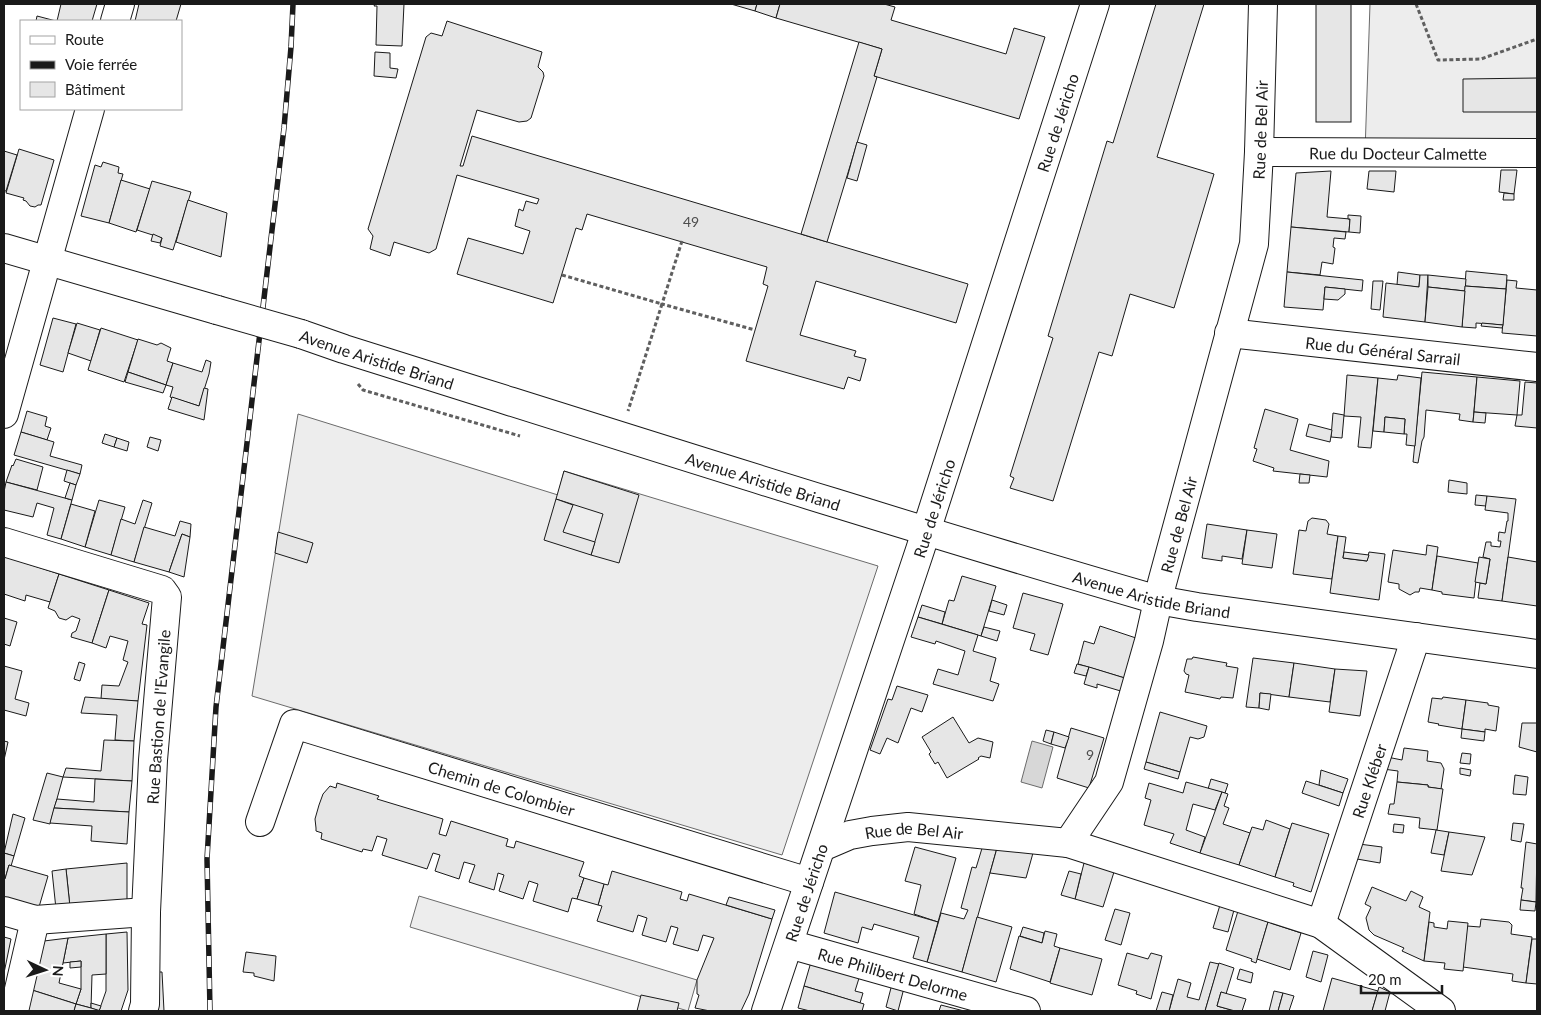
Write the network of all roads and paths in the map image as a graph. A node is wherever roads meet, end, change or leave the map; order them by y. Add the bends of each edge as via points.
1 (120, 4) edge
2 (1095, 4) edge
3 (1263, 4) edge
4 (1416, 4) edge
5 (115, 20) edge
6 (1537, 39) edge
7 (90, 110) edge
8 (1259, 152) junction
9 (1537, 154) edge
10 (682, 242) dead end
11 (4, 248) edge
12 (47, 260) junction
13 (562, 275) dead end
14 (662, 304) junction
15 (755, 330) dead end
16 (1229, 334) junction
17 (1537, 367) edge
18 (4, 414) edge
19 (620, 436) junction
20 (926, 531) junction
21 (4, 542) edge
22 (1158, 600) junction
23 (1416, 637) junction
24 (1537, 654) edge
25 (260, 822) dead end
26 (1068, 843) junction
27 (822, 848) junction
28 (810, 882) junction
29 (4, 911) edge
30 (146, 912) junction
31 (35, 920) junction
32 (1321, 924) junction
33 (788, 944) junction
34 (14, 1011) edge
35 (143, 1011) edge
36 (766, 1011) edge
37 (1026, 1011) edge
38 (1440, 1011) edge

1 - 5 street
2 - 20 street, Rue de Jéricho
3 - 8 street, Rue de Bel Air
4 - 6 path via 1438,60 1481,59
7 - 12 street
8 - 9 street, Rue du Docteur Calmette
8 - 16 street, Rue de Bel Air via 1254,244
10 - 14 path
11 - 12 street, Avenue Aristide Briand
12 - 18 street
12 - 19 street, Avenue Aristide Briand, bridge via 301,334
13 - 14 path
14 - 15 path
14 - 19 path
16 - 17 street, Rue du Général Sarrail
16 - 22 street, Rue de Bel Air
19 - 20 street, Avenue Aristide Briand
20 - 22 street, Avenue Aristide Briand
20 - 27 street, Rue de Jéricho
21 - 30 street, Rue Bastion de l'Evangile via 162,590 168,597 153,760
22 - 23 street, Avenue Aristide Briand
22 - 26 street, Rue de Bel Air via 1109,782
23 - 24 street, Avenue Aristide Briand
23 - 32 street, Rue Kléber
25 - 28 street, Chemin de Colombier via 294,724
26 - 27 street, Rue de Bel Air via 908,827 850,835
26 - 32 street
27 - 28 street, Rue de Jéricho
28 - 33 street, Rue de Jéricho
29 - 31 street
30 - 31 street
30 - 35 street, Rue Bastion de l'Evangile
31 - 34 street
32 - 38 street
33 - 36 street, Rue de Jéricho
33 - 37 street, Rue Philibert Delorme

